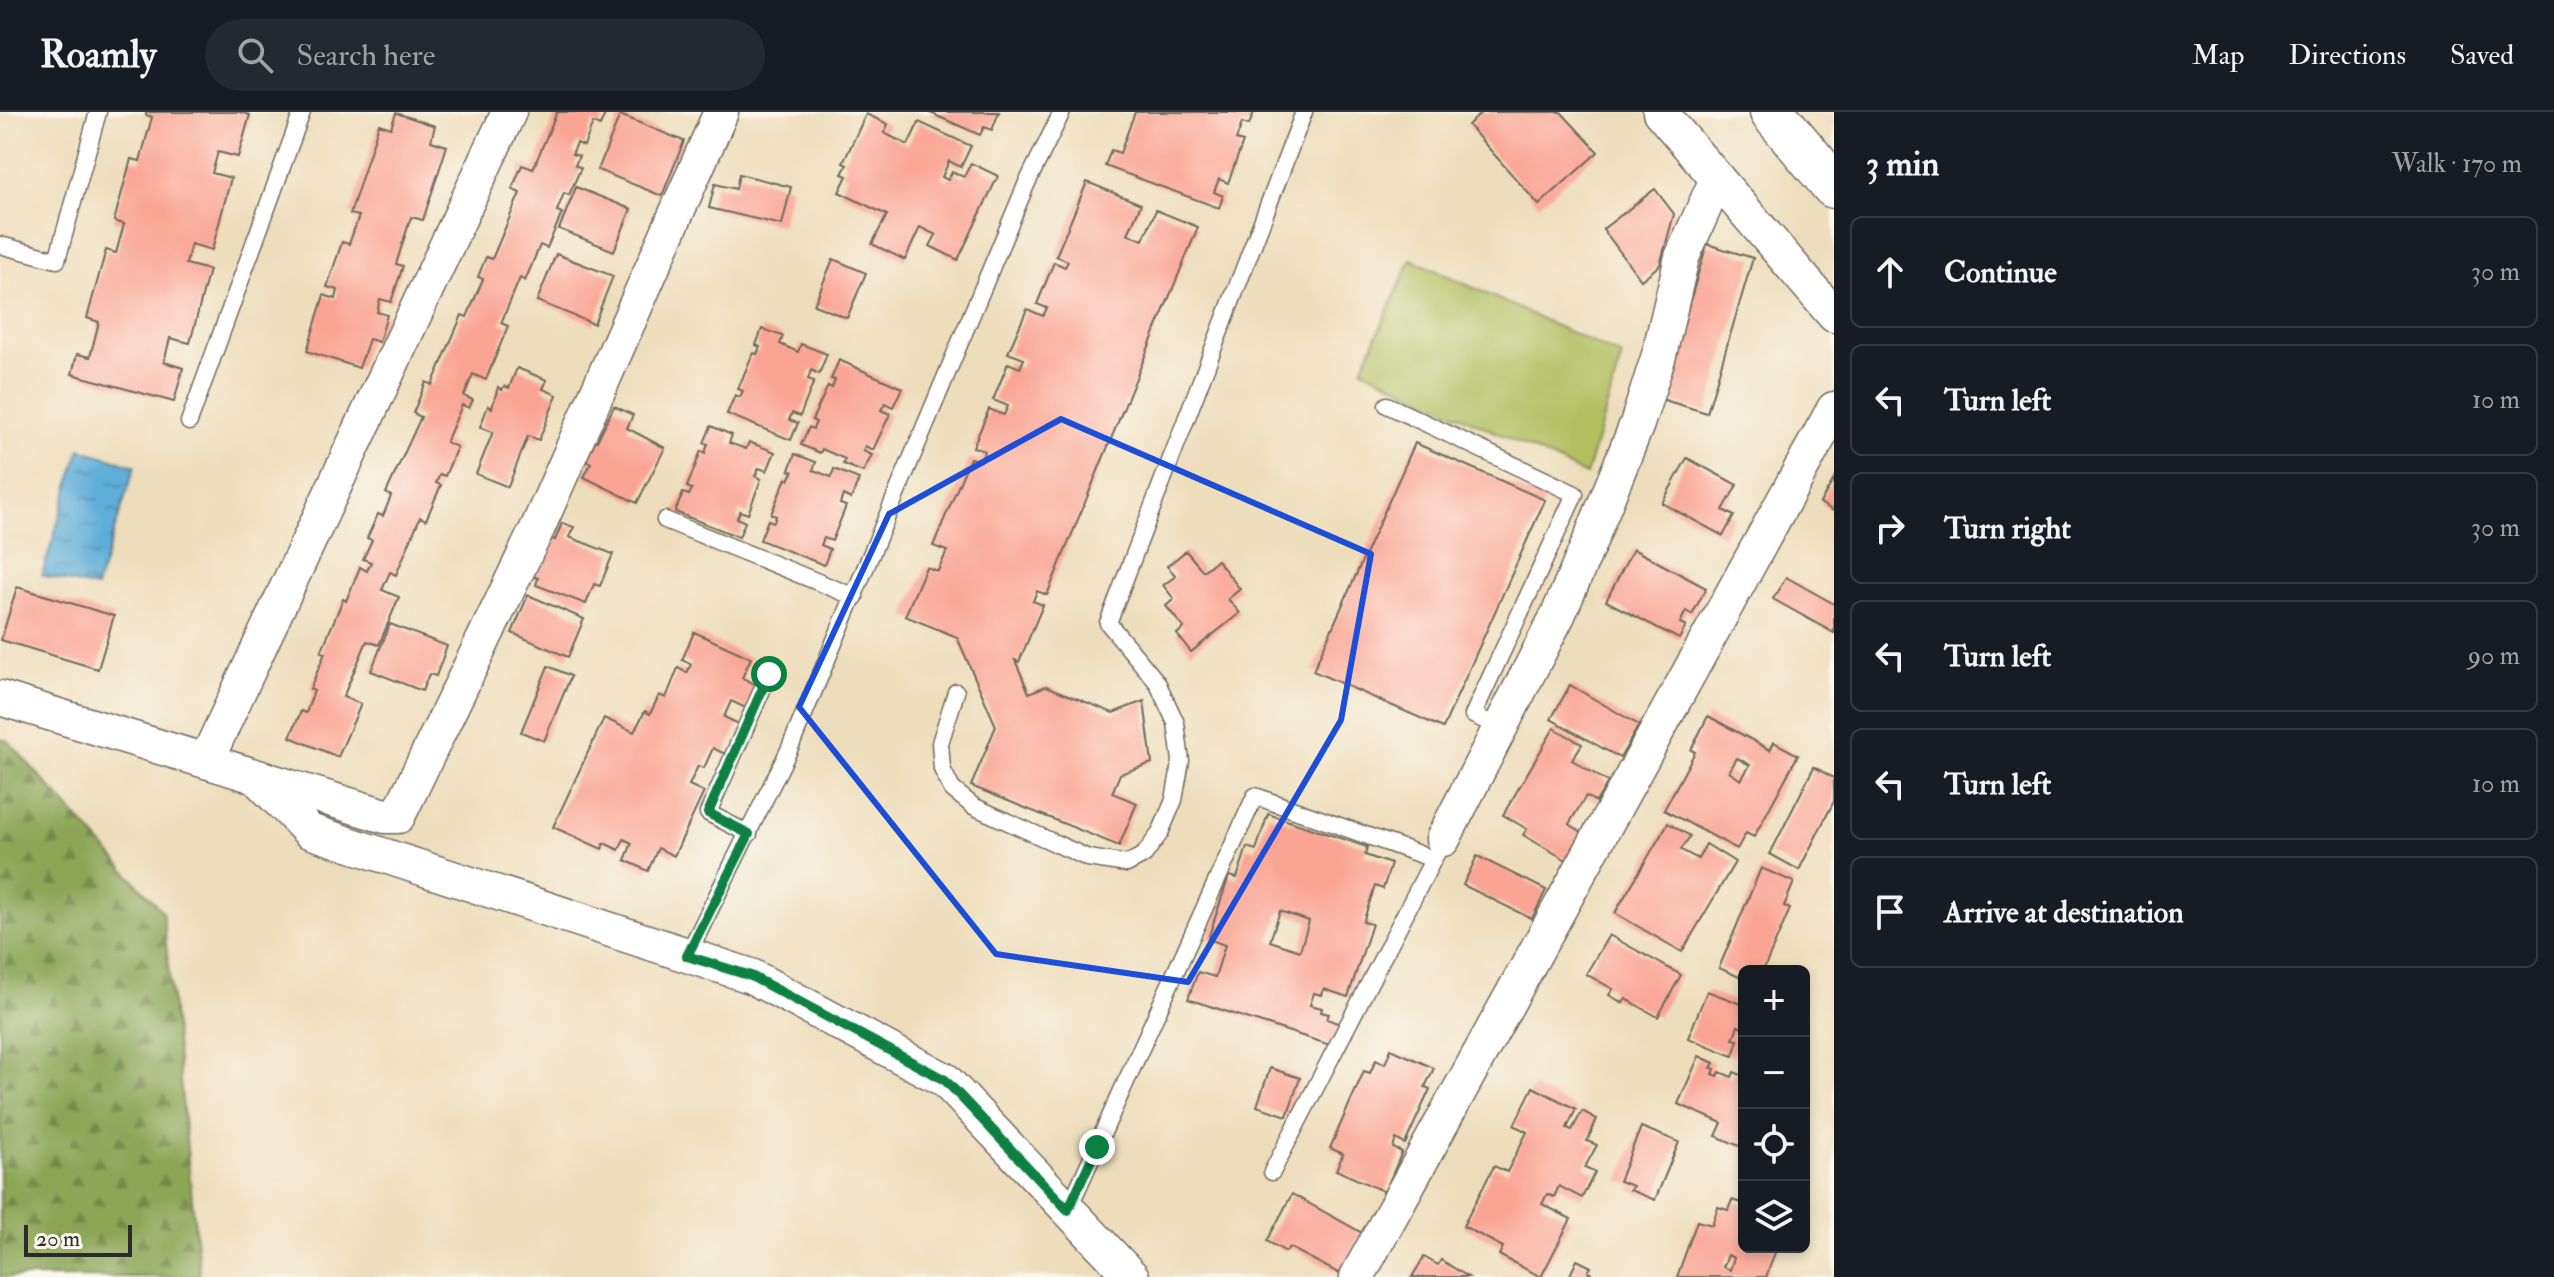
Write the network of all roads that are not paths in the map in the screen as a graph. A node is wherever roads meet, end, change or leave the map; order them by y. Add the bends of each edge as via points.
1 (98, 112) edge
2 (302, 112) edge
3 (509, 112) edge
4 (721, 112) edge
5 (1062, 112) edge
6 (1304, 112) edge
7 (1660, 112) edge
8 (1772, 112) edge
9 (1717, 179) junction
10 (1834, 186) edge
11 (0, 245) edge
12 (1834, 315) edge
13 (1387, 405) dead end
14 (1834, 409) edge
15 (189, 422) dead end
16 (665, 520) dead end
17 (855, 597) junction
18 (769, 674) dead end
19 (956, 692) dead end
20 (0, 698) edge
21 (1501, 728) junction
22 (206, 761) junction
23 (256, 777) junction
24 (749, 834) junction
25 (1438, 849) junction
26 (687, 956) junction
27 (1272, 1172) dead end
28 (1068, 1210) junction
29 (1132, 1277) edge
30 (1357, 1277) edge

1 - 11 lane via 57,260
2 - 15 lane
3 - 22 street
4 - 23 street via 538,527 398,816
5 - 17 lane via 1026,185
6 - 19 lane via 1108,623 1157,682 1176,723 1181,761 1174,800 1144,855 1127,864 1088,858 973,806 952,789 942,769 940,743
7 - 9 street
8 - 10 street
9 - 12 street
9 - 21 street via 1682,257 1637,424 1558,615
13 - 21 lane via 1575,494 1473,715
14 - 30 street
16 - 17 lane
17 - 24 lane
18 - 24 lane via 708,813
20 - 22 street
21 - 25 street
22 - 23 street
23 - 26 street via 309,831
24 - 26 lane
25 - 27 lane
25 - 28 lane via 1255,796
26 - 28 street via 751,976 945,1080
28 - 29 street

